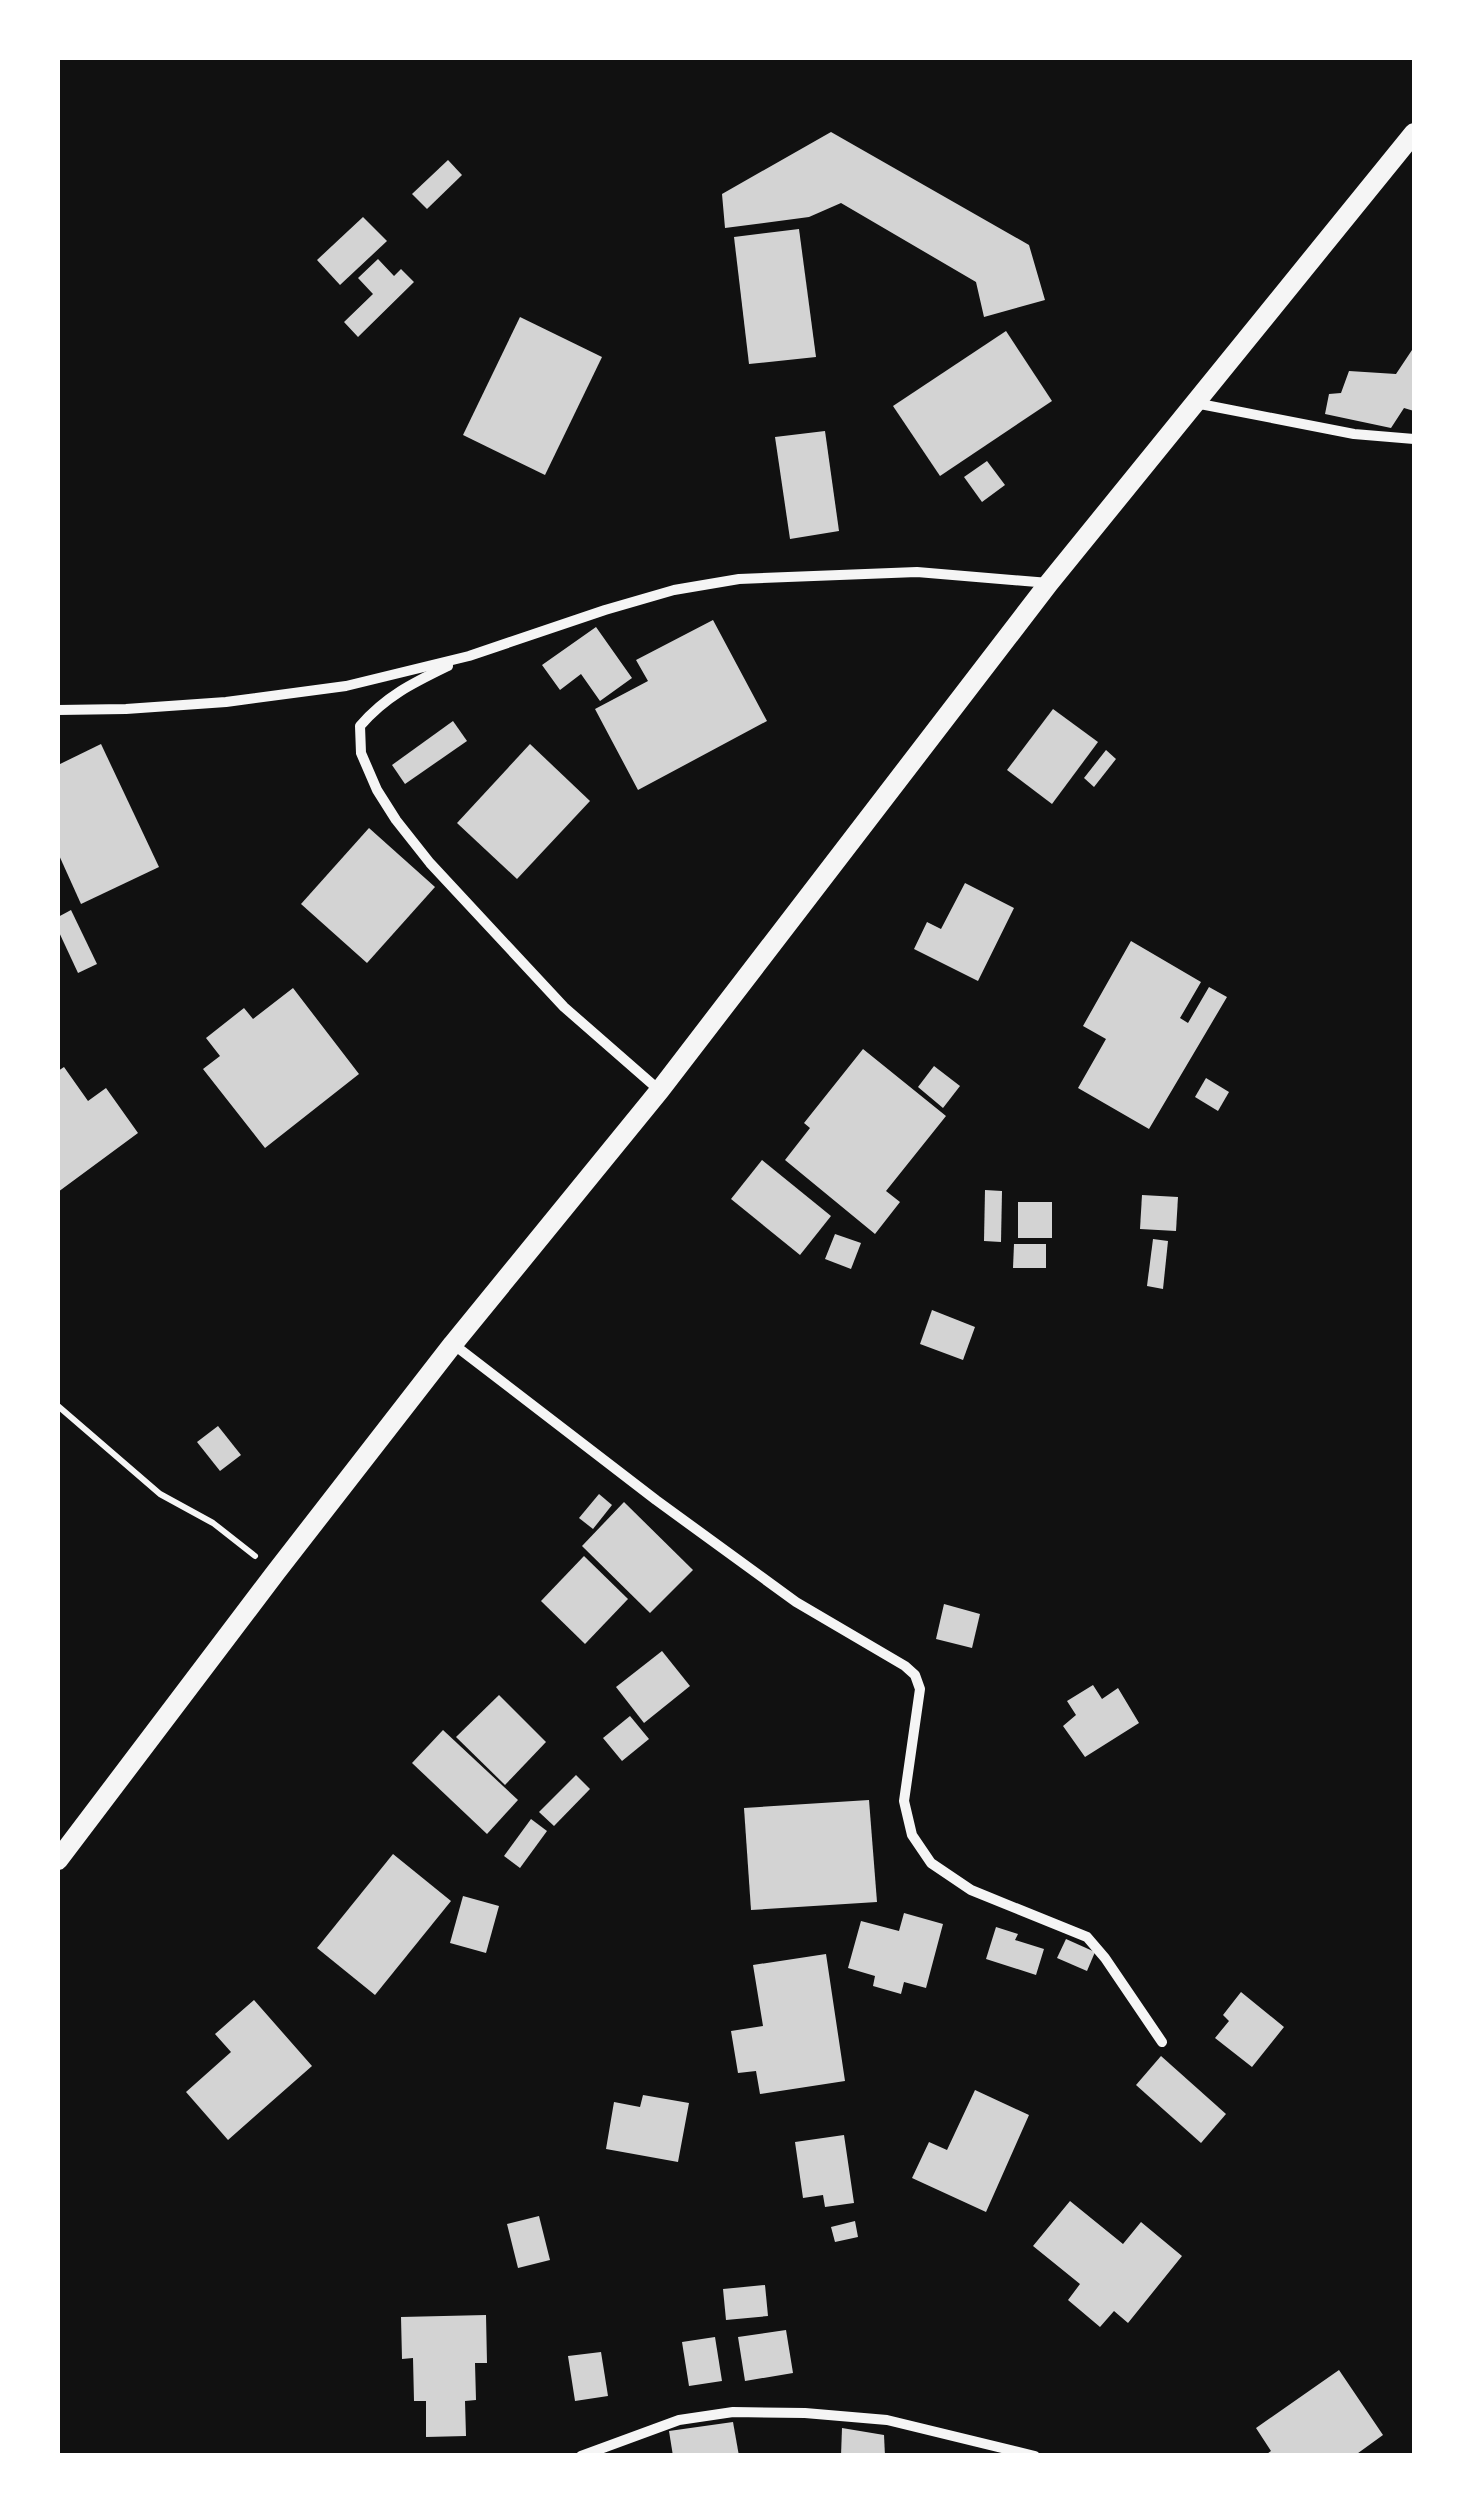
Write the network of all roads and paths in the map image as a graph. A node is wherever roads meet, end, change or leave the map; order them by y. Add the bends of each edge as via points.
1 (1414, 133) edge
2 (1194, 403) junction
3 (1414, 440) edge
4 (1049, 583) junction
5 (469, 656) junction
6 (58, 710) edge
7 (660, 1090) junction
8 (454, 1344) junction
9 (58, 1406) edge
10 (276, 1572) junction
11 (58, 1860) edge
12 (1162, 2042) dead end
13 (581, 2456) edge
14 (1035, 2456) edge

1 - 2 main road
2 - 3 street
2 - 4 main road
4 - 5 street via 917,572 739,579 674,590
4 - 7 main road
5 - 6 street via 346,686 226,702
5 - 7 street via 378,705 360,726 361,753 377,790 430,863 564,1008
7 - 8 main road
8 - 10 main road
8 - 12 street via 796,1602 915,1675 920,1690 904,1800 912,1835 931,1863 971,1890 1086,1936
9 - 10 path via 160,1494 214,1523
10 - 11 main road
13 - 14 street via 679,2420 733,2412 887,2420

